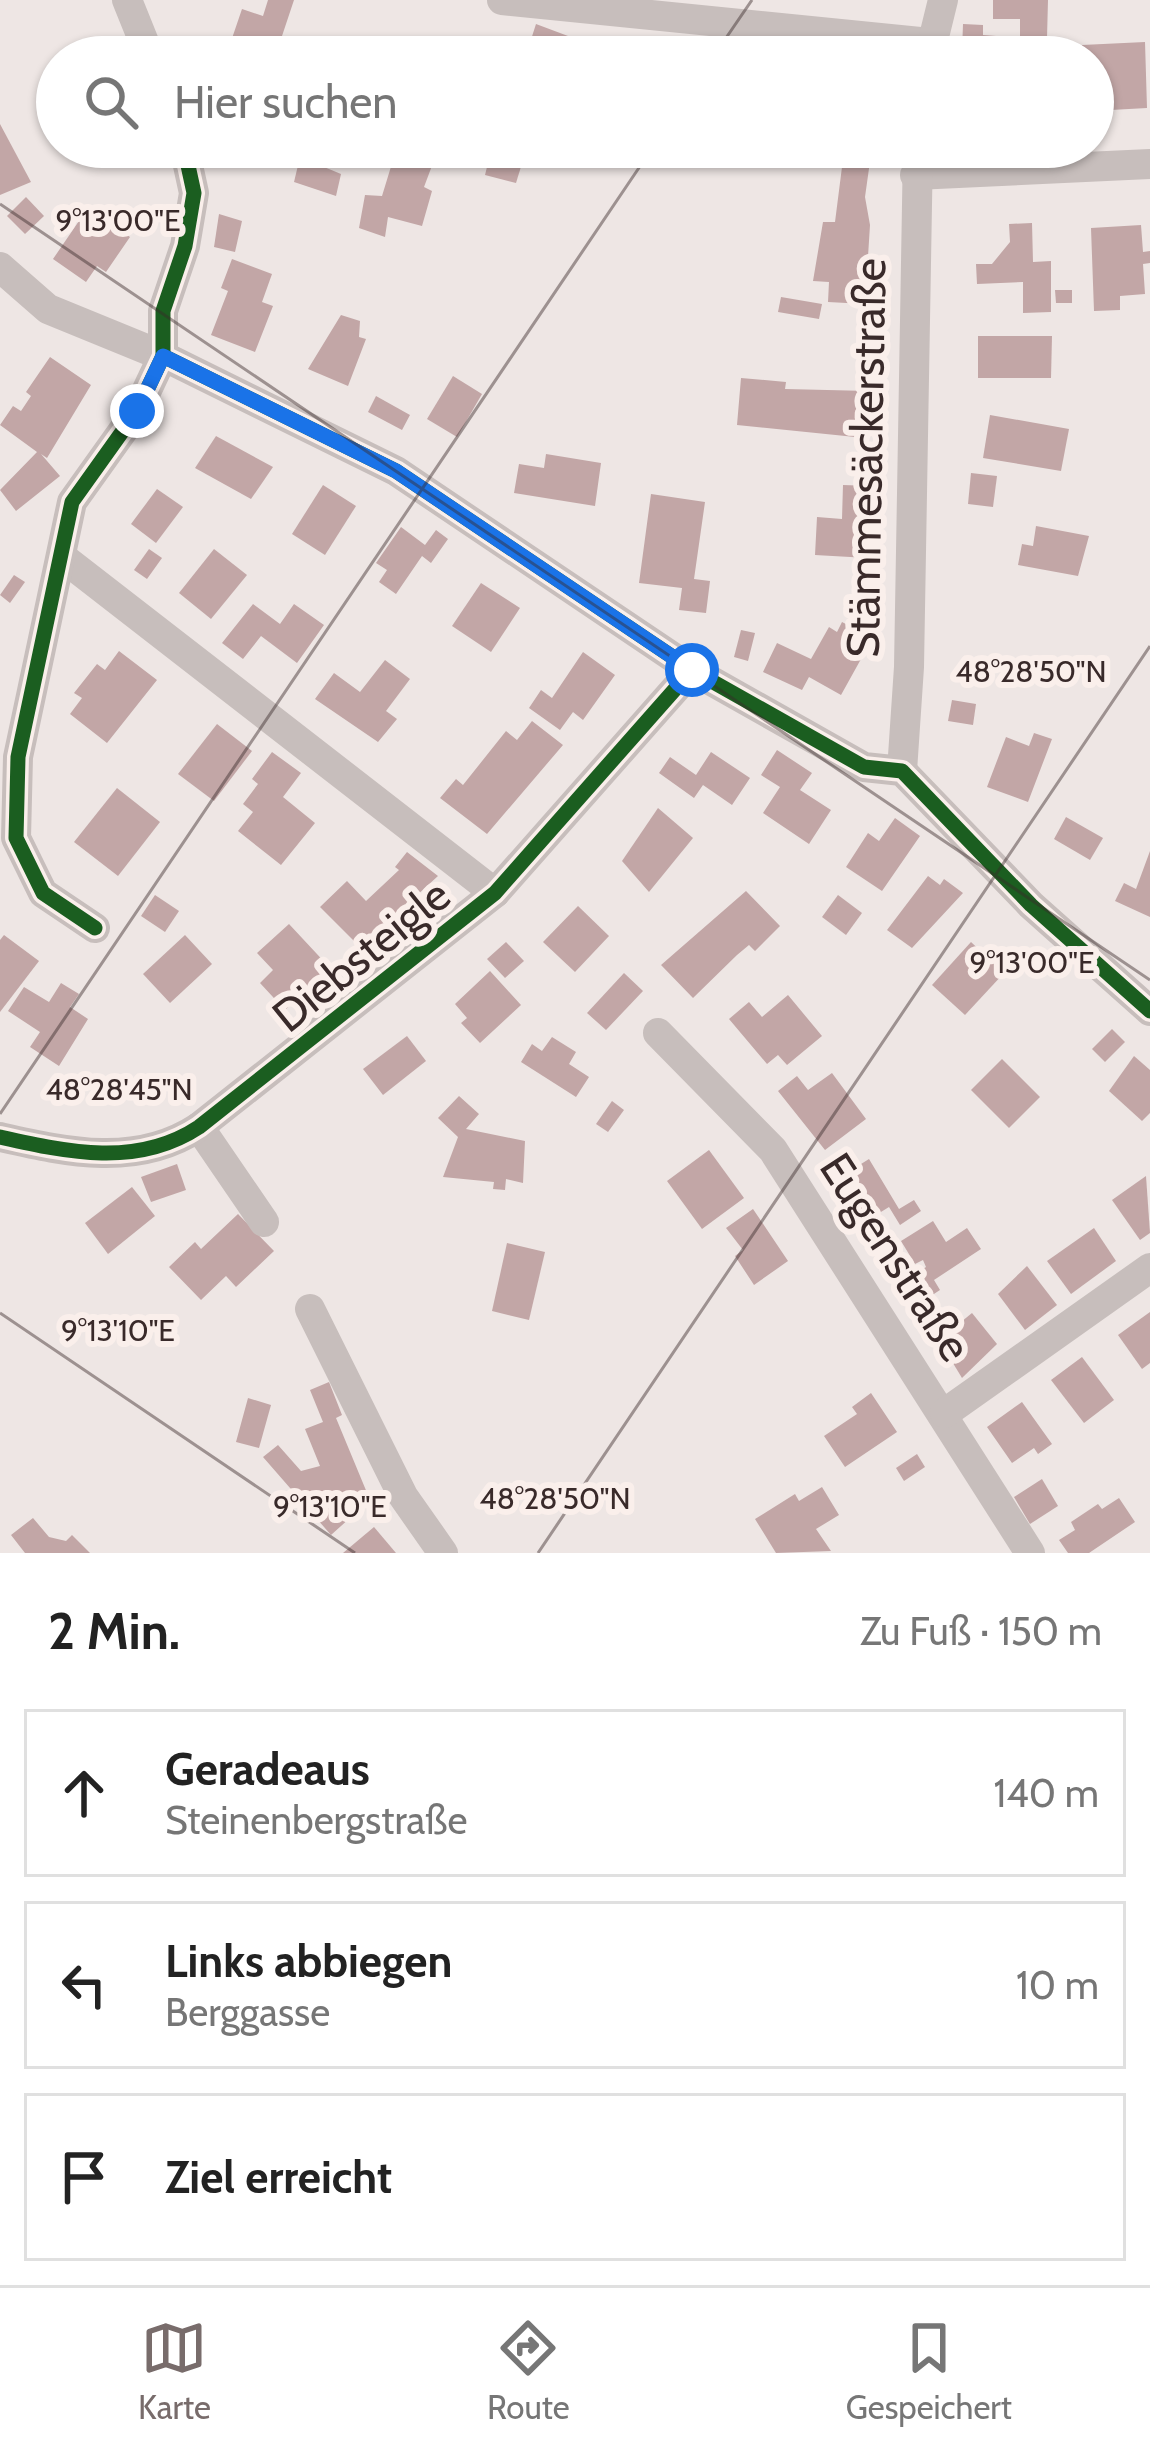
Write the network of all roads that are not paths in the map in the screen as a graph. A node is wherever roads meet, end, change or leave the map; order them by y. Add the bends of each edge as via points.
1 (127, 0) edge
2 (502, 0) edge
3 (943, 0) edge
4 (142, 36) edge
5 (809, 36) edge
6 (933, 36) edge
7 (1114, 164) edge
8 (1150, 164) edge
9 (188, 168) edge
10 (917, 168) edge
11 (0, 267) edge
12 (163, 356) junction
13 (62, 557) junction
14 (692, 670) junction
15 (902, 771) junction
16 (495, 893) junction
17 (95, 928) dead end
18 (1150, 1011) edge
19 (658, 1033) dead end
20 (199, 1127) junction
21 (0, 1137) edge
22 (264, 1222) dead end
23 (1150, 1268) edge
24 (310, 1309) dead end
25 (945, 1413) junction
26 (443, 1553) edge
27 (1030, 1553) edge

1 - 4 street
2 - 5 street
3 - 6 street
7 - 8 street
9 - 12 street via 194,194 163,310
10 - 15 street, Stämmesäckerstraße
11 - 12 street via 48,309
12 - 13 street via 137,411 72,502
12 - 14 street via 396,471
13 - 16 street
13 - 17 street via 17,758 16,838 43,893
14 - 15 street via 864,767
14 - 16 street, Diebsteigle
15 - 18 street via 1031,905
16 - 20 street, Diebsteigle
19 - 25 street, Eugenstraße via 773,1150
20 - 21 street, Diebsteigle via 119,1155 78,1155
20 - 22 street
23 - 25 street
24 - 26 street via 403,1496
25 - 27 street, Eugenstraße

